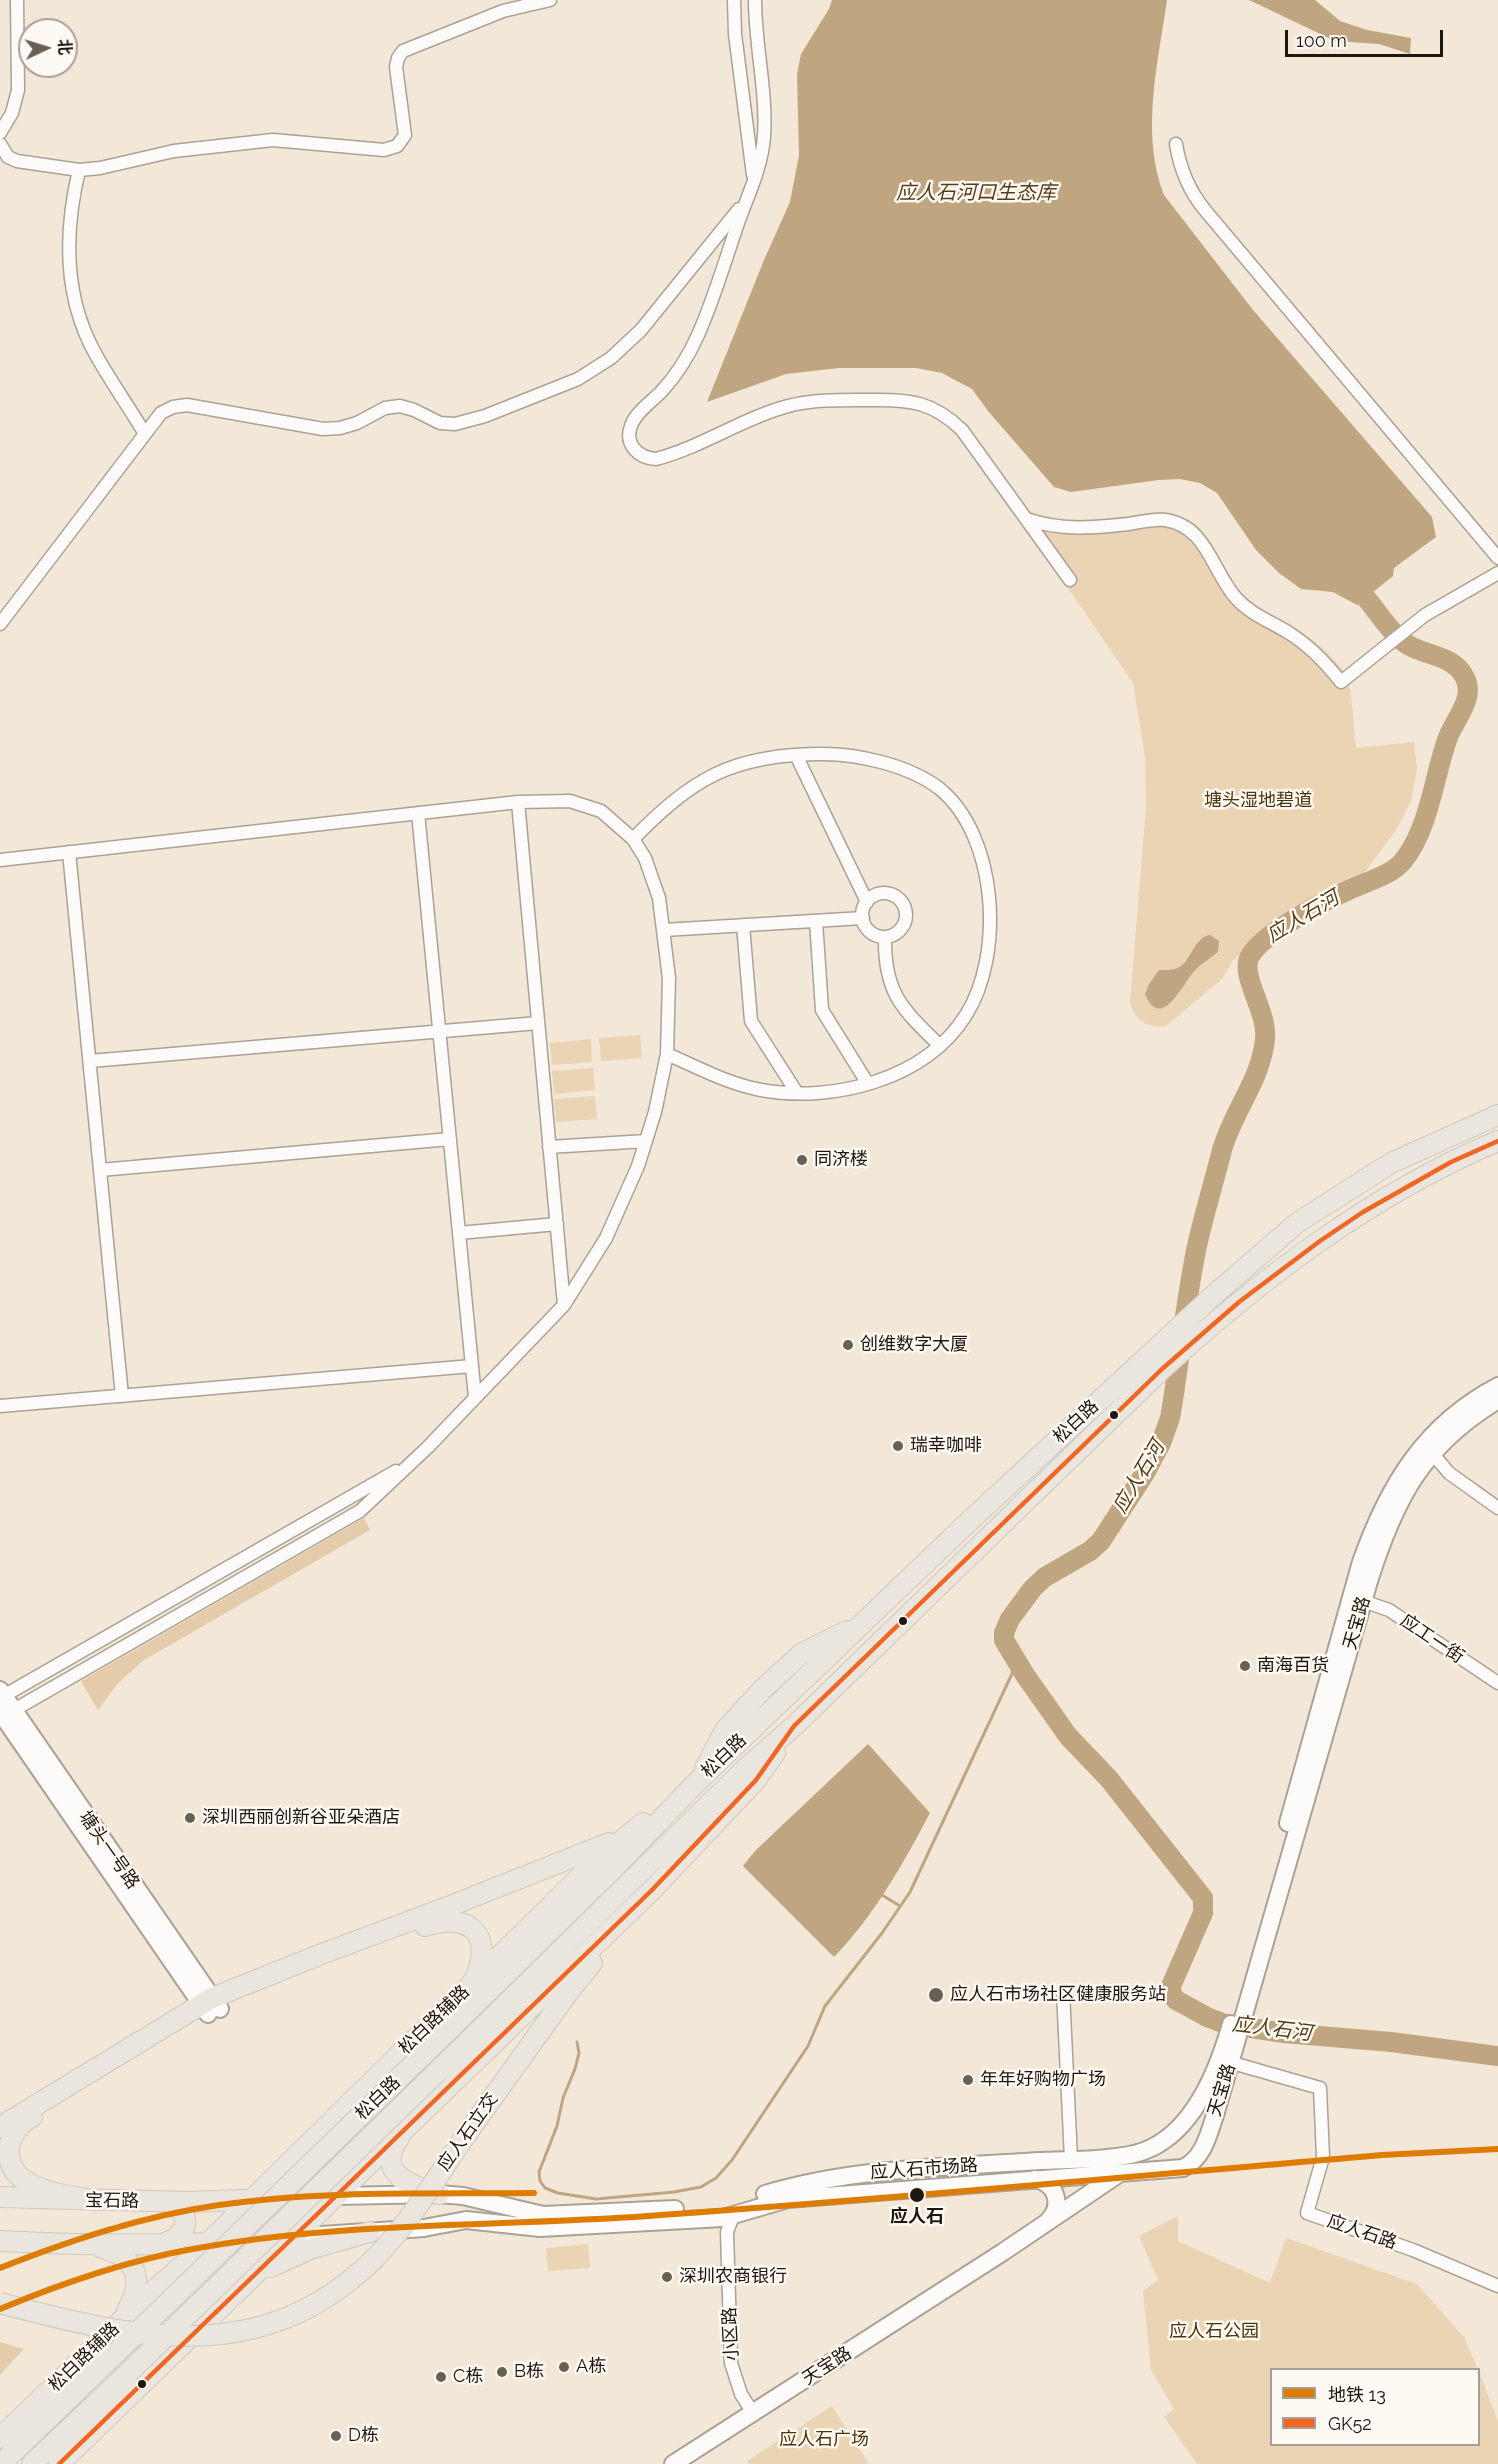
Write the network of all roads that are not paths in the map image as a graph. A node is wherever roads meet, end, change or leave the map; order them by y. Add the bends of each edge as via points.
1 (550, 0) edge
2 (734, 0) edge
3 (755, 0) edge
4 (15, 1) edge
5 (0, 133) edge
6 (0, 144) edge
7 (1176, 144) dead end
8 (79, 170) junction
9 (754, 180) junction
10 (746, 201) junction
11 (145, 434) junction
12 (1026, 519) junction
13 (1498, 558) edge
14 (1498, 573) edge
15 (1070, 580) dead end
16 (0, 624) edge
17 (796, 755) junction
18 (518, 802) junction
19 (418, 813) junction
20 (633, 839) junction
21 (69, 852) junction
22 (0, 860) edge
23 (867, 902) junction
24 (863, 918) junction
25 (816, 921) junction
26 (743, 925) junction
27 (664, 930) junction
28 (885, 937) junction
29 (538, 1023) junction
30 (440, 1031) junction
31 (939, 1045) junction
32 (667, 1054) junction
33 (90, 1061) junction
34 (868, 1084) junction
35 (797, 1093) junction
36 (1498, 1115) edge
37 (450, 1139) junction
38 (646, 1141) junction
39 (1498, 1141) edge
40 (549, 1147) junction
41 (100, 1170) junction
42 (556, 1224) junction
43 (459, 1233) junction
44 (564, 1305) junction
45 (472, 1366) junction
46 (1498, 1386) edge
47 (122, 1396) junction
48 (475, 1397) junction
49 (1498, 1400) edge
50 (0, 1406) edge
51 (1432, 1454) junction
52 (412, 1461) junction
53 (1498, 1508) edge
54 (1363, 1601) junction
55 (1498, 1683) edge
56 (4, 1704) edge
57 (794, 1726) junction
58 (697, 1782) junction
59 (640, 1825) junction
60 (653, 1889) junction
61 (475, 1980) junction
62 (1063, 1992) dead end
63 (210, 2006) junction
64 (1241, 2007) junction
65 (1225, 2060) junction
66 (363, 2090) junction
67 (0, 2127) edge
68 (403, 2132) junction
69 (1127, 2155) joint
70 (1071, 2159) junction
71 (1121, 2172) junction
72 (1033, 2179) junction
73 (788, 2193) junction
74 (439, 2194) junction
75 (337, 2196) junction
76 (0, 2197) edge
77 (93, 2200) junction
78 (249, 2200) junction
79 (167, 2202) junction
80 (729, 2211) junction
81 (1047, 2221) junction
82 (370, 2232) junction
83 (293, 2237) junction
84 (0, 2241) edge
85 (165, 2243) junction
86 (208, 2243) junction
87 (88, 2244) junction
88 (256, 2275) junction
89 (1498, 2286) edge
90 (0, 2303) edge
91 (122, 2320) junction
92 (162, 2366) junction
93 (753, 2413) junction
94 (0, 2438) edge
95 (1, 2464) edge
96 (32, 2464) edge
97 (59, 2464) edge
98 (673, 2464) edge

1 - 8 street via 503,11 403,51 396,67 405,135 397,146 384,150 273,140 174,151
2 - 9 street
3 - 9 street via 755,34 765,105 764,138
4 - 5 street via 18,90 12,113
6 - 8 street via 17,161
7 - 13 street via 1184,178 1204,209
8 - 11 street via 70,207 68,244 73,291 95,353
9 - 10 street
10 - 11 street via 641,330 611,358 578,379 485,416 454,424 440,423 400,406 385,408 357,423 323,429 187,405 161,413
10 - 12 street via 697,337 682,365 634,420 630,428 632,447 647,458 656,459 801,403 912,401 931,407 962,430
11 - 16 street
12 - 14 street via 1068,528 1153,520 1179,524 1200,538 1223,582 1237,599 1304,644 1341,682 1425,615
12 - 15 street
17 - 20 street via 735,765 703,780 674,799
17 - 23 street
17 - 31 street via 848,755 908,772 939,789 971,832 980,851 988,897 986,962 966,1015
18 - 19 street
18 - 20 street via 557,800 586,804 601,811
18 - 29 street
19 - 21 street
19 - 30 street
20 - 27 street via 653,877
21 - 22 street
21 - 33 street
23 - 24 street
23 - 28 street via 874,895 892,894 905,907 903,926
24 - 25 street
24 - 28 street via 872,933
25 - 26 street
25 - 34 street via 822,1010
26 - 27 street
26 - 35 street via 751,1021
27 - 32 street via 670,1003
28 - 31 street via 886,973 898,1000
29 - 30 street
29 - 40 street
30 - 33 street
30 - 37 street
31 - 34 street via 909,1068
32 - 35 street via 745,1087
32 - 38 street
33 - 41 street
34 - 35 street
36 - 58 main road, 松白路 via 1391,1163 1297,1223 1164,1340
37 - 41 street
37 - 43 street
38 - 40 street
38 - 44 street via 629,1191 606,1238
39 - 57 main road, 松白路 via 1441,1167 1326,1235 1214,1321
40 - 42 street
41 - 47 street
42 - 43 street
42 - 44 street
43 - 45 street
44 - 48 street
45 - 47 street
45 - 48 street
46 - 64 street, 天宝路 via 1469,1404 1414,1455 1376,1519
47 - 50 street
48 - 52 street
49 - 51 street, 天宝路 via 1466,1421
51 - 53 street via 1449,1473
51 - 54 street, 天宝路 via 1399,1501
52 - 56 street
52 - 56 street via 360,1511
54 - 55 street, 应工一街 via 1389,1610
54 - 64 street, 天宝路
56 - 63 street, 塘头一号路
57 - 60 main road via 756,1780
57 - 96 main road, 松白路, bridge via 745,1769
58 - 59 main road, 松白路辅路
58 - 95 main road, 松白路, bridge via 615,1867
59 - 61 main road, 松白路辅路 via 592,1865
59 - 63 main road via 579,1856 319,1955
60 - 68 main road
60 - 90 main road, 应人石立交, bridge via 570,1990 409,2217 374,2259 328,2296 273,2323 222,2335 176,2337 93,2326
61 - 63 main road via 481,1966 481,1941 470,1925 449,1921
61 - 66 main road, 松白路辅路
62 - 70 street
63 - 67 main road
63 - 77 main road via 16,2129 9,2154 22,2179 43,2189
64 - 65 street, 天宝路
65 - 69 street, 天宝路 via 1178,2129 1144,2151
65 - 71 street, 天宝路 via 1206,2140 1191,2164
65 - 89 street, 应人石路 via 1320,2088 1323,2157 1307,2213 1413,2250
66 - 68 main road via 356,2108 367,2133 384,2139
66 - 78 main road, 松白路辅路
68 - 74 main road via 392,2152 396,2172 412,2187
68 - 75 main road
69 - 70 street, 应人石市场路
70 - 73 street, 应人石市场路 via 864,2172
71 - 72 street, 应人石市场路
71 - 81 street, 天宝路
72 - 73 street, 应人石市场路
72 - 81 street via 1047,2183 1056,2194 1056,2210
73 - 80 street, 应人石市场路
74 - 75 street, 宝石路
74 - 80 street, 宝石路 via 463,2196 543,2216
75 - 78 main road, 宝石路
75 - 83 main road
76 - 77 main road, 宝石路
77 - 79 main road, 宝石路
78 - 79 main road, 宝石路
78 - 86 main road, 松白路辅路
79 - 85 main road via 179,2208 185,2226 178,2237
80 - 82 street via 540,2228 466,2220
80 - 93 street, 小区路 via 731,2363 741,2394
81 - 93 street, 天宝路
82 - 83 street
82 - 88 main road via 310,2249
83 - 86 main road
83 - 88 main road
84 - 87 main road
85 - 86 main road
85 - 87 main road
86 - 91 main road, 松白路辅路
87 - 91 main road via 123,2256 136,2272 135,2293
88 - 92 main road
91 - 92 main road via 141,2314 160,2320 171,2336
91 - 94 main road, 松白路辅路
92 - 97 main road
93 - 98 street, 天宝路

